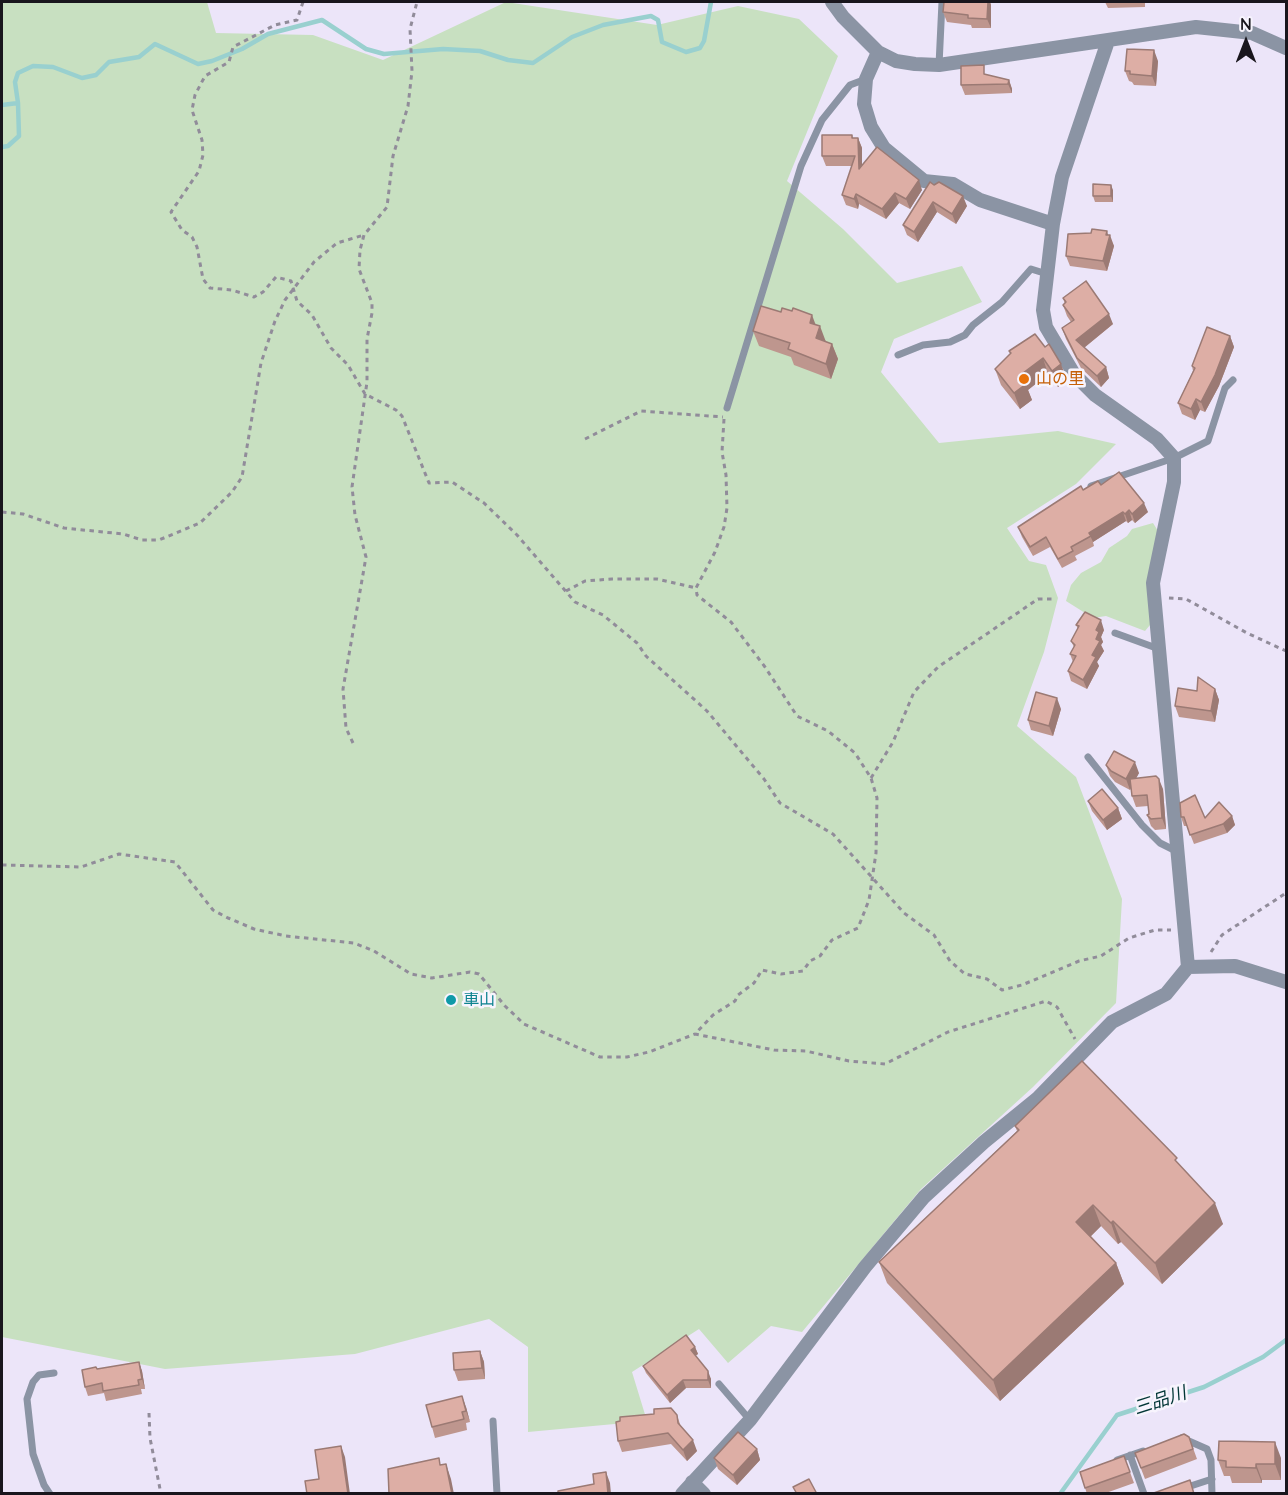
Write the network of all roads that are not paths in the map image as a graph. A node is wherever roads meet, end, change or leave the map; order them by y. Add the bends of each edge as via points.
1 (832, 2) edge
2 (942, 2) edge
3 (1108, 40) junction
4 (1287, 48) edge
5 (878, 52) junction
6 (939, 65) junction
7 (866, 79) junction
8 (1053, 224) junction
9 (1047, 274) junction
10 (898, 355) dead end
11 (1233, 380) dead end
12 (728, 408) road end
13 (1174, 458) junction
14 (1080, 491) edge
15 (1115, 633) dead end
16 (1159, 649) junction
17 (1088, 757) dead end
18 (1178, 852) junction
19 (1188, 967) junction
20 (1287, 982) edge
21 (54, 1373) dead end
22 (719, 1384) dead end
23 (750, 1420) junction
24 (493, 1421) dead end
25 (1177, 1438) edge
26 (1149, 1448) edge
27 (1130, 1455) junction
28 (1110, 1463) edge
29 (1212, 1479) junction
30 (692, 1482) junction
31 (50, 1494) edge
32 (497, 1494) edge
33 (682, 1494) edge
34 (704, 1494) edge
35 (1144, 1494) edge
36 (1166, 1494) edge
37 (1212, 1494) edge

1 - 5 street
2 - 6 lane
3 - 4 street via 1196,27 1220,28 1252,33
3 - 6 street
3 - 8 street via 1073,139
5 - 6 street via 896,61
5 - 7 street
7 - 8 street via 864,104 871,128 884,148 931,187 953,184 980,200
7 - 12 lane via 850,85 822,120 801,166
8 - 9 street
9 - 10 lane via 1031,269 1002,303 965,335
9 - 13 street via 1043,310 1046,327 1064,360 1084,385 1157,439
11 - 13 lane via 1225,388 1208,441
13 - 14 lane
13 - 16 street via 1174,482 1153,571
15 - 16 lane
16 - 18 street
17 - 18 lane via 1142,825 1160,843
18 - 19 street
19 - 20 street via 1235,966
19 - 23 street via 1166,994 1112,1022 1038,1098 924,1197 865,1267
21 - 31 lane via 39,1376 27,1398 33,1454
22 - 23 lane
23 - 30 street
24 - 32 lane
25 - 29 lane via 1189,1439 1207,1449
26 - 27 lane
27 - 28 lane
27 - 35 lane
29 - 36 lane
29 - 37 lane
30 - 33 street
30 - 34 street

